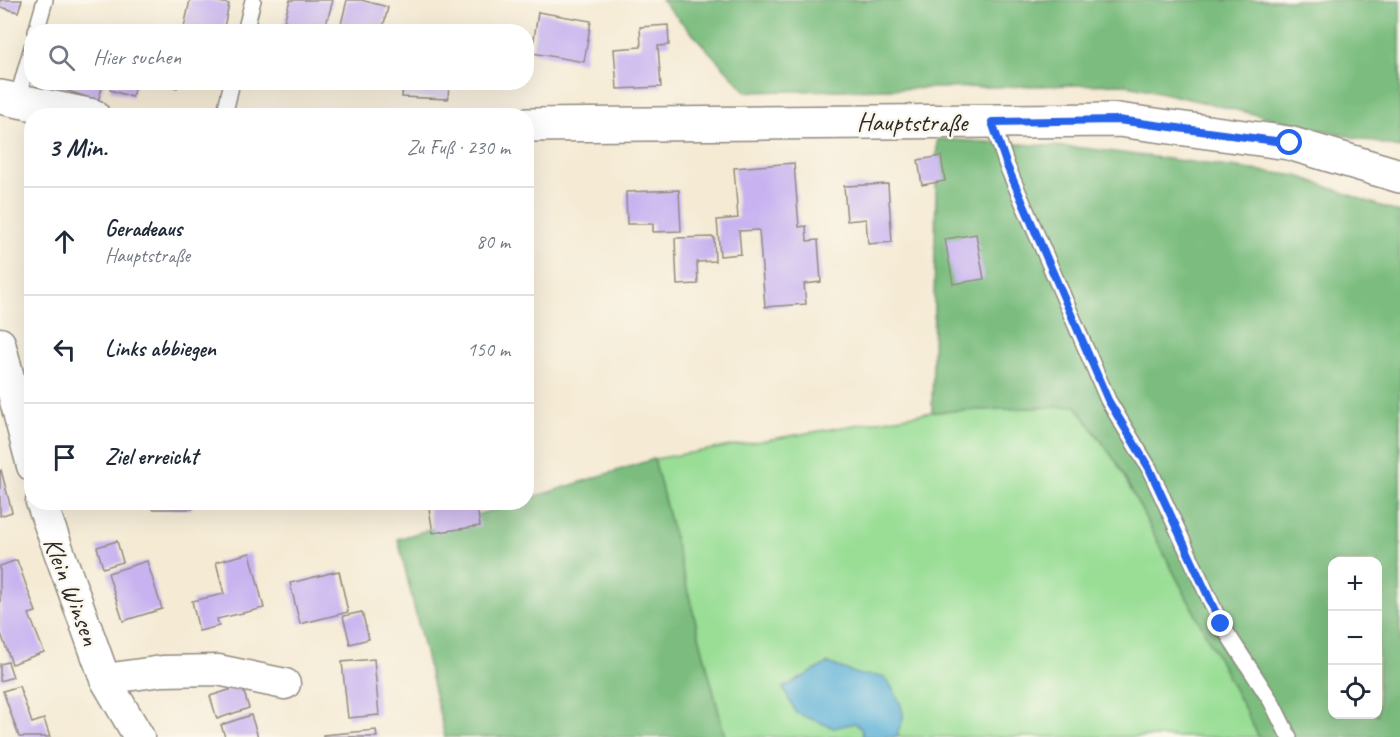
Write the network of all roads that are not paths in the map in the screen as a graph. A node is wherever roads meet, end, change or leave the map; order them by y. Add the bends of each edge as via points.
1 (45, 0) edge
2 (253, 0) edge
3 (38, 24) edge
4 (247, 24) edge
5 (24, 64) edge
6 (230, 90) edge
7 (8, 99) edge
8 (53, 108) edge
9 (226, 108) edge
10 (992, 122) junction
11 (534, 125) edge
12 (1400, 176) edge
13 (0, 343) edge
14 (24, 435) edge
15 (44, 510) edge
16 (105, 680) junction
17 (285, 684) dead end
18 (139, 737) edge
19 (1289, 737) edge

1 - 3 lane
2 - 4 lane
5 - 7 lane
6 - 9 lane
7 - 8 street
10 - 11 street, Hauptstraße
10 - 12 street, Hauptstraße via 1118,120 1290,143
10 - 19 lane via 1007,166 1108,400 1149,468 1221,624 1271,701
13 - 14 street
15 - 16 street, Klein Winsen
16 - 17 street, Klein Winsen via 162,671 218,670
16 - 18 street, Klein Winsen

